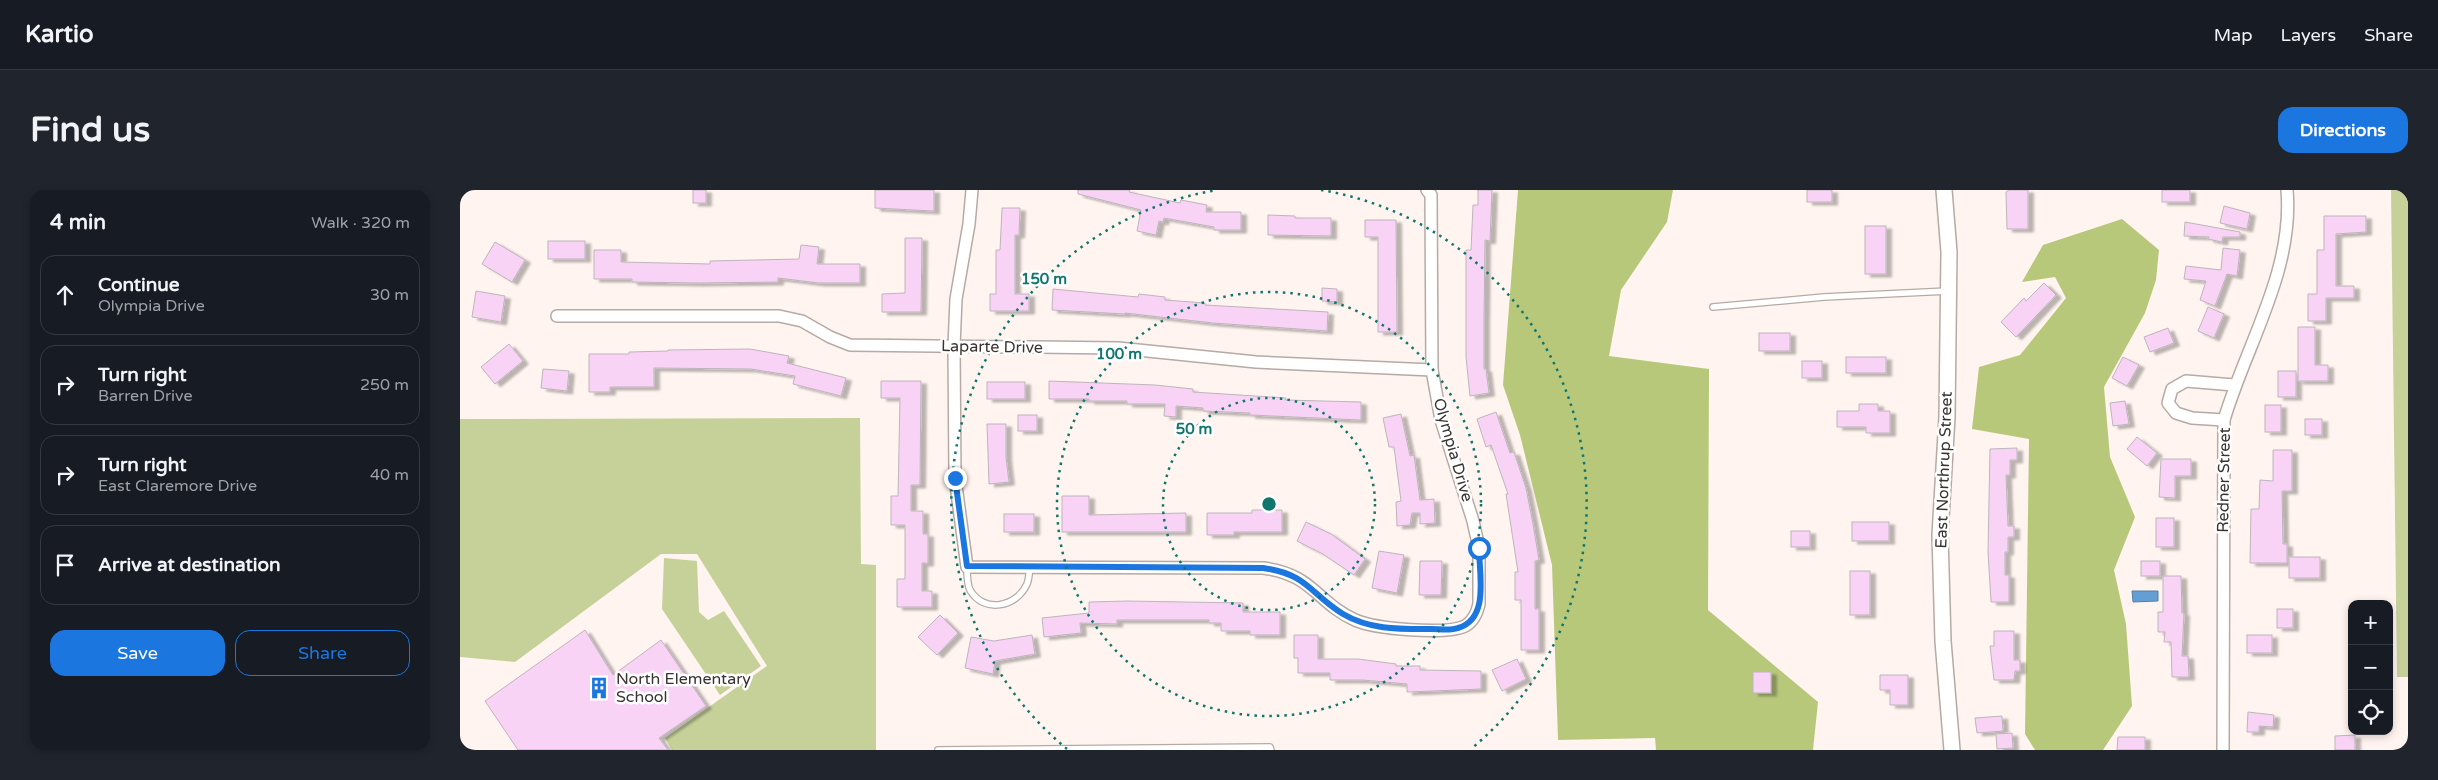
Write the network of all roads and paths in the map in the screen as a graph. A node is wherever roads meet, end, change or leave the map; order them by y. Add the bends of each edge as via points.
1 (972, 190) edge
2 (1427, 190) edge
3 (1944, 190) edge
4 (2287, 190) edge
5 (1948, 290) junction
6 (1713, 307) dead end
7 (557, 316) dead end
8 (954, 346) junction
9 (1432, 370) junction
10 (2234, 385) junction
11 (2224, 420) junction
12 (967, 566) junction
13 (1030, 568) junction
14 (938, 750) edge
15 (1271, 750) edge
16 (1952, 750) edge
17 (2223, 750) edge

1 - 8 street via 970,224 956,299
2 - 9 street, Olympia Drive via 1431,195
3 - 5 street, East Northrup Street via 1949,252
4 - 10 street, Redner Street via 2284,241 2276,280
5 - 6 lane
5 - 16 street, East Northrup Street via 1947,417 1940,535 1943,641
7 - 8 street, Laparte Drive via 779,316 802,321 830,338 850,345
8 - 9 street, Laparte Drive via 1118,348 1264,363
8 - 12 street via 955,478
9 - 13 street, Olympia Drive via 1441,420 1474,521 1479,548 1479,604 1472,620 1456,629 1372,626 1341,613 1311,586 1280,570
10 - 11 street, Redner Street
10 - 11 street via 2186,381 2172,389 2168,403 2176,413 2192,418
11 - 17 street, Redner Street
12 - 13 street
12 - 13 lane via 969,589 981,602 998,606 1017,598 1028,583
14 - 15 lane via 1270,747

